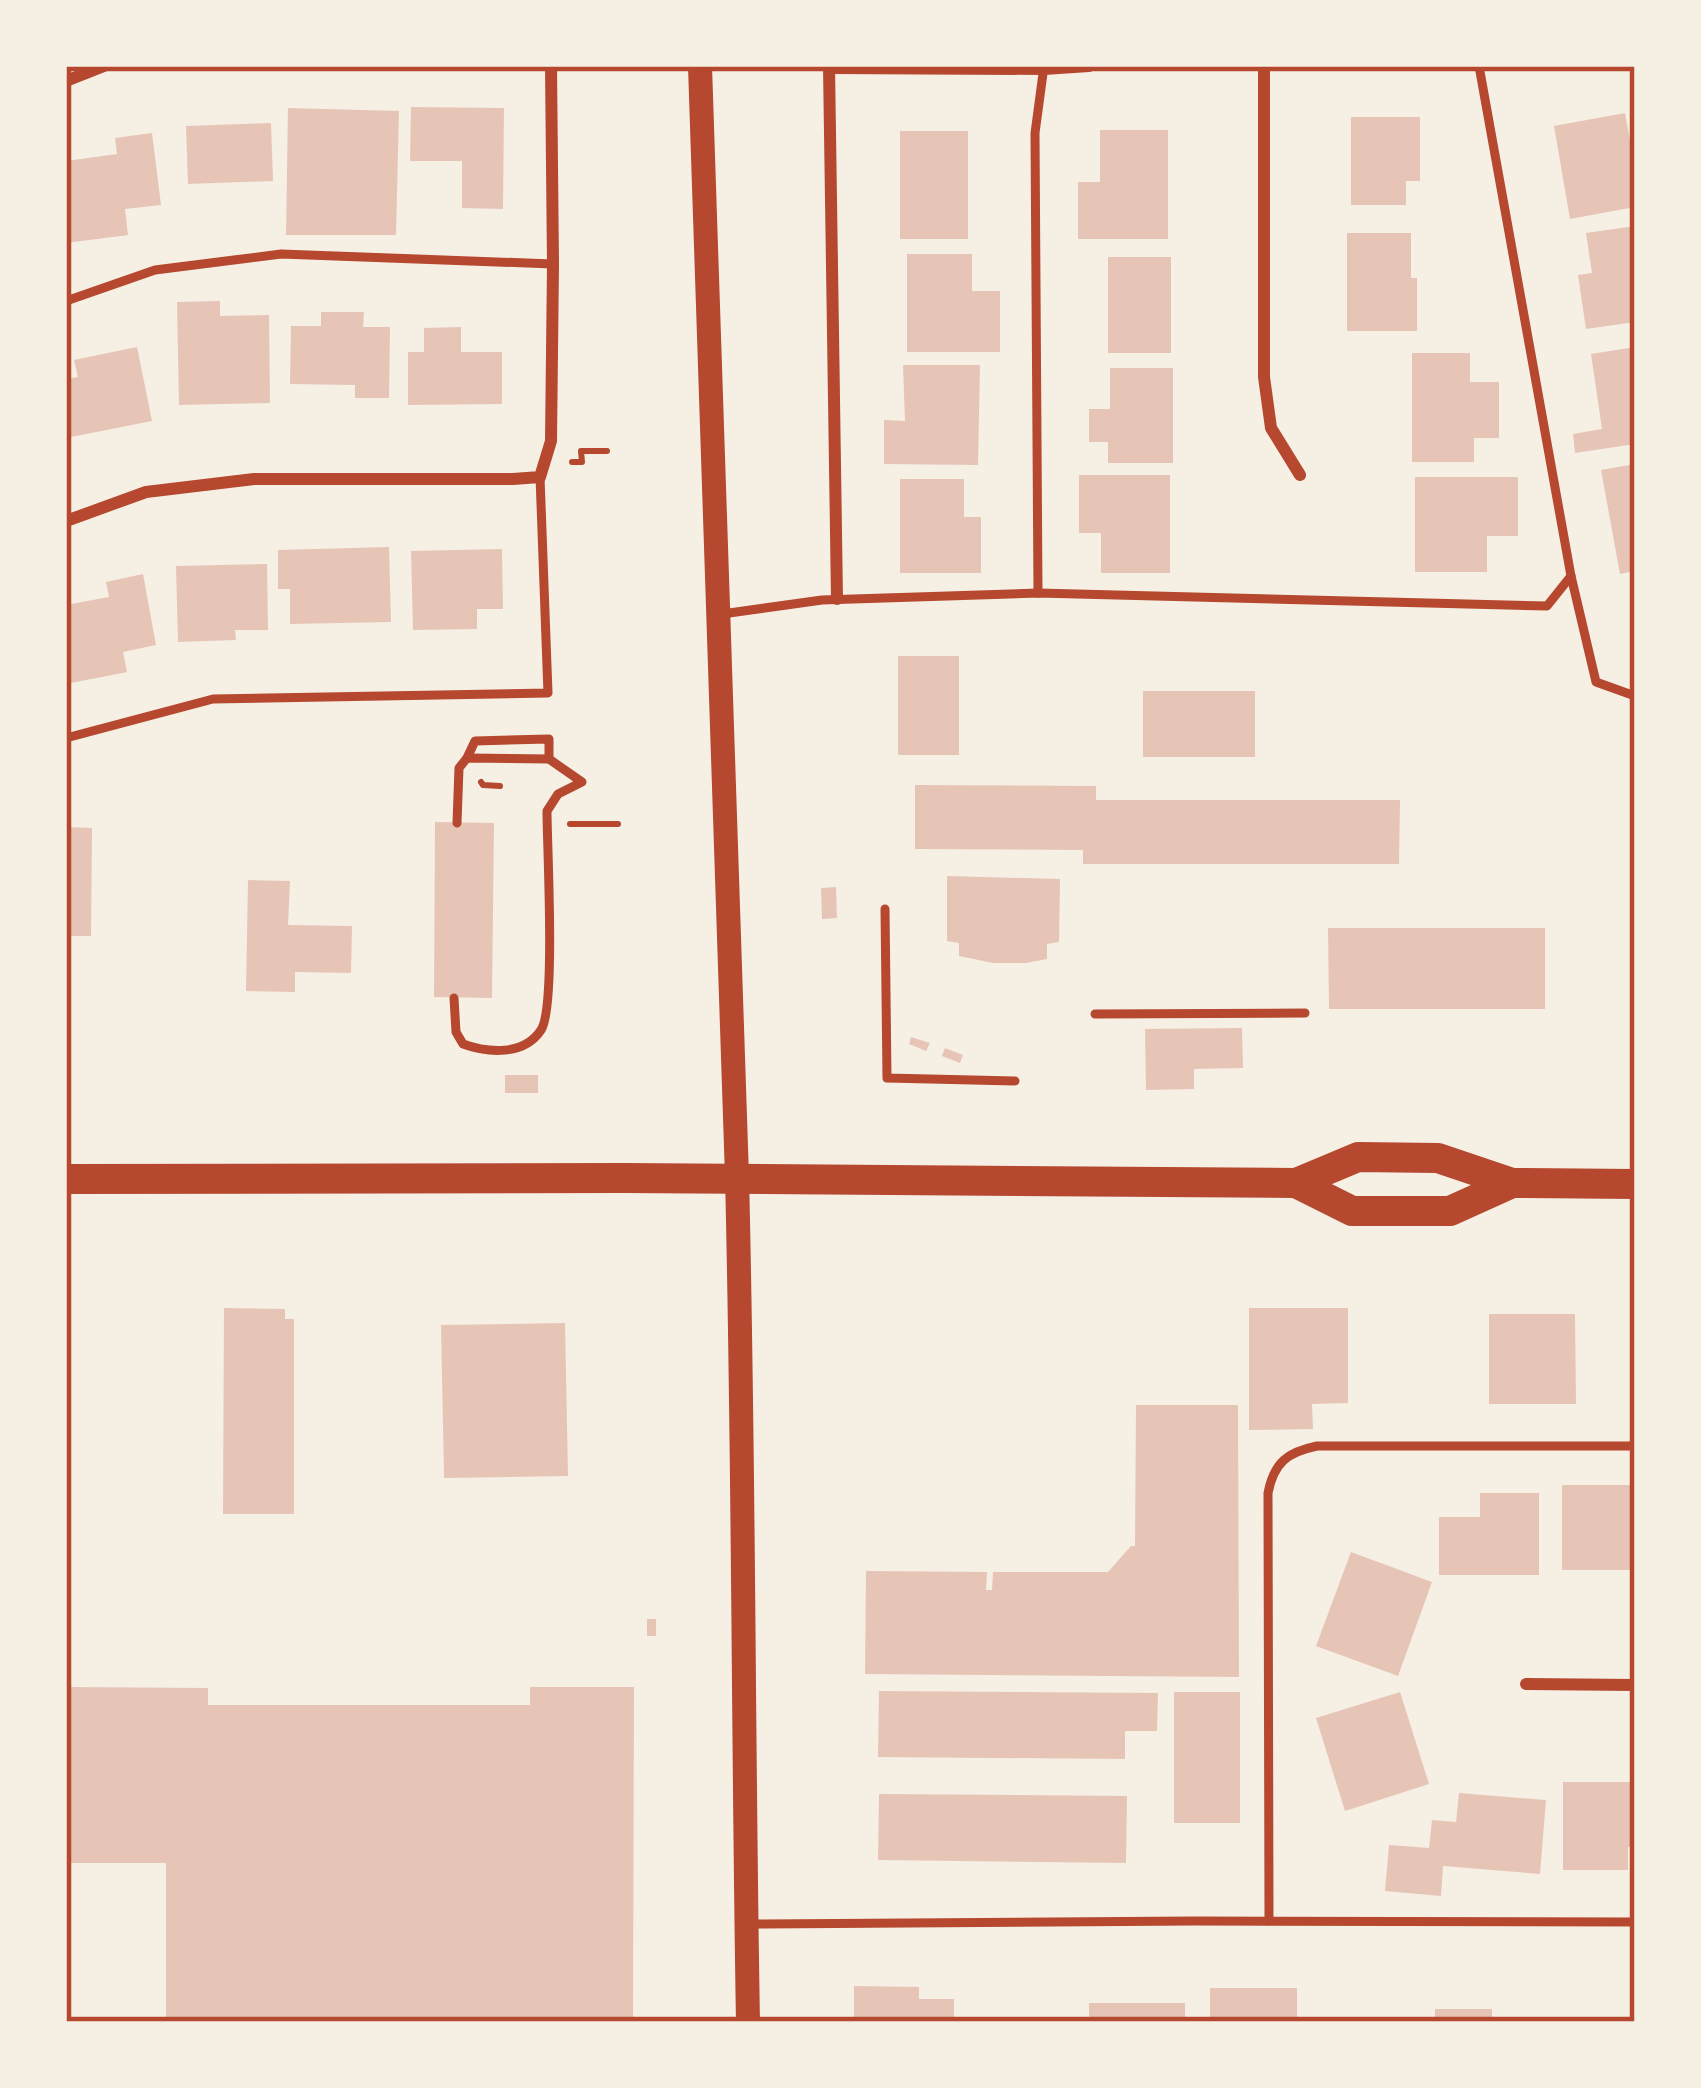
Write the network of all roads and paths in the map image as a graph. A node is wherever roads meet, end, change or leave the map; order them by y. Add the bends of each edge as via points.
1 (104, 66) edge
2 (551, 66) edge
3 (700, 66) edge
4 (1089, 66) edge
5 (1264, 66) edge
6 (1480, 66) edge
7 (830, 67) edge
8 (1044, 68) edge
9 (66, 80) edge
10 (554, 264) junction
11 (66, 301) edge
12 (607, 451) dead end
13 (568, 462) dead end
14 (1300, 475) dead end
15 (540, 477) junction
16 (66, 521) edge
17 (1571, 576) junction
18 (1038, 593) junction
19 (837, 599) junction
20 (718, 614) junction
21 (1635, 696) edge
22 (66, 738) edge
23 (467, 758) junction
24 (549, 759) junction
25 (457, 823) dead end
26 (570, 824) dead end
27 (618, 824) dead end
28 (885, 909) dead end
29 (454, 998) dead end
30 (1305, 1013) dead end
31 (1095, 1014) dead end
32 (1015, 1082) dead end
33 (737, 1178) junction
34 (66, 1179) edge
35 (1296, 1184) junction
36 (1512, 1184) junction
37 (1635, 1184) edge
38 (1635, 1446) edge
39 (1526, 1684) dead end
40 (1635, 1685) edge
41 (1269, 1921) junction
42 (1635, 1922) edge
43 (746, 1924) junction
44 (748, 2022) edge

1 - 9 street
2 - 10 street
3 - 20 main road
4 - 8 street
5 - 14 street via 1264,377 1271,428
6 - 17 lane
7 - 8 street
7 - 19 street
8 - 18 lane via 1035,133
10 - 11 lane via 280,254 155,269
10 - 15 street via 551,441
12 - 13 path via 581,451 582,462
15 - 16 street via 254,479 146,492
15 - 22 lane via 548,693 213,699
17 - 18 lane via 1547,606
17 - 21 lane via 1596,682
18 - 19 lane
19 - 20 lane
20 - 33 main road
23 - 24 lane
23 - 24 lane via 475,741 549,739
23 - 25 lane via 458,768
24 - 29 lane via 582,782 558,794 547,812 544,1028 516,1048 479,1050 456,1032
26 - 27 path
28 - 32 lane via 887,1078
30 - 31 lane
33 - 34 main road
33 - 35 main road
33 - 43 main road
35 - 36 main road via 1358,1157 1438,1158
35 - 36 main road via 1352,1211 1450,1211
36 - 37 main road
38 - 41 lane via 1317,1446 1283,1458 1268,1492
39 - 40 street
41 - 42 lane
41 - 43 lane
43 - 44 main road

